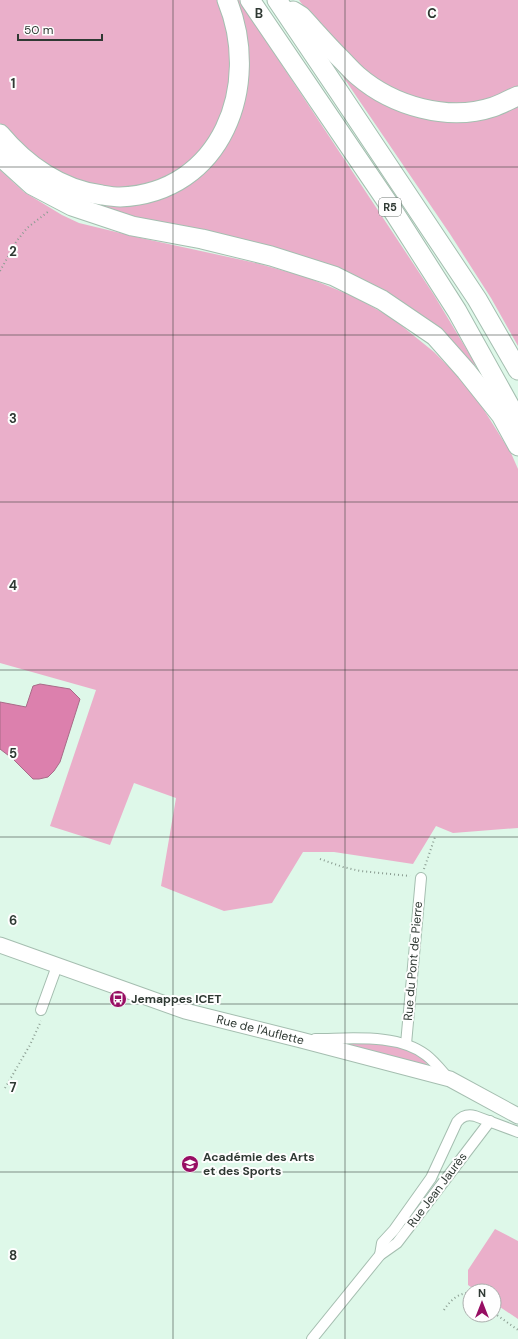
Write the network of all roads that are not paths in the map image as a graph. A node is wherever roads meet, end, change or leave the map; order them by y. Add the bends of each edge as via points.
1 (227, 0) edge
2 (250, 0) edge
3 (278, 2) edge
4 (518, 96) edge
5 (0, 134) edge
6 (0, 156) edge
7 (518, 370) edge
8 (518, 421) edge
9 (518, 446) edge
10 (421, 878) road end
11 (0, 945) edge
12 (57, 966) junction
13 (41, 1010) road end
14 (301, 1040) junction
15 (406, 1044) junction
16 (450, 1079) junction
17 (518, 1116) edge
18 (490, 1121) junction
19 (518, 1132) edge
20 (380, 1255) junction
21 (312, 1339) edge

1 - 5 highway via 239,49 237,94 232,112 216,145 187,174 172,183 156,190 119,197 74,189 40,172
2 - 8 highway, R5 via 390,206 457,311
3 - 4 highway via 301,16 358,76 390,97 431,110 463,113 493,107
3 - 7 highway, R5 via 473,292
6 - 9 highway via 32,185 72,206 132,226 202,239 271,256 334,276 382,300 435,336 501,415
10 - 15 street, Rue du Pont de Pierre
11 - 12 street, Rue de l'Auflette
12 - 13 street
12 - 14 street, Rue de l'Auflette via 185,1011
14 - 15 street via 383,1040
14 - 16 street, Rue de l'Auflette
15 - 16 street via 427,1056
16 - 17 street, Rue de l'Auflette
18 - 19 street, Rue Jean Jaurès
18 - 20 street, Rue Jean Jaurès via 397,1243
18 - 20 street, Rue Jean Jaurès via 469,1115 461,1117 432,1178 382,1243
20 - 21 street, Rue Jean Jaurès

